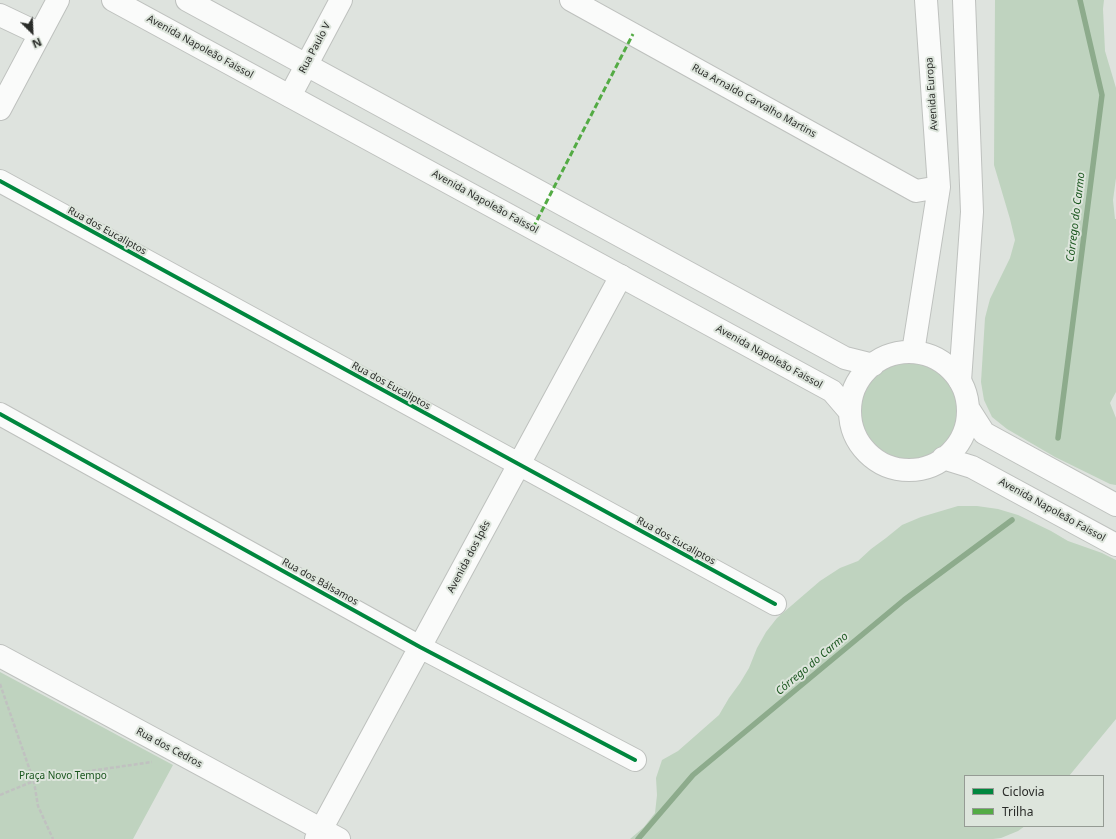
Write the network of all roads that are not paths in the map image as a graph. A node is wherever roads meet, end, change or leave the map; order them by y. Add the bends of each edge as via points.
1 (58, 0) edge
2 (113, 0) edge
3 (187, 0) edge
4 (341, 0) edge
5 (571, 0) edge
6 (926, 0) edge
7 (964, 0) edge
8 (0, 15) edge
9 (40, 34) junction
10 (306, 65) junction
11 (290, 96) junction
12 (0, 109) edge
13 (0, 181) edge
14 (939, 187) junction
15 (621, 276) junction
16 (913, 352) junction
17 (873, 365) junction
18 (960, 381) junction
19 (968, 408) junction
20 (850, 412) junction
21 (0, 414) edge
22 (943, 458) junction
23 (519, 464) junction
24 (1116, 506) edge
25 (1116, 545) edge
26 (775, 604) dead end
27 (420, 647) junction
28 (0, 656) edge
29 (635, 760) dead end
30 (325, 836) edge

1 - 9 street
2 - 11 street, Avenida Napoleão Faissol
3 - 10 street
4 - 10 street, Rua Paulo V
5 - 14 street, Rua Arnaldo Carvalho Martins via 916,191
6 - 14 street, Avenida Europa
7 - 18 street via 972,212
8 - 9 street
9 - 12 street
10 - 11 street, Rua Paulo V
10 - 17 street via 845,358
11 - 15 street, Avenida Napoleão Faissol
13 - 23 street, Rua dos Eucaliptos
14 - 16 street, Avenida Europa
15 - 20 street, Avenida Napoleão Faissol via 832,391
15 - 23 street, Avenida dos Ipês
16 - 17 street, Avenida Napoleão Faissol via 893,355
16 - 18 street, Avenida Napoleão Faissol via 932,356 948,366
17 - 20 street, Avenida Napoleão Faissol via 862,376 853,393
18 - 19 street, Avenida Napoleão Faissol via 968,399
19 - 22 street, Avenida Napoleão Faissol via 963,436 951,453
19 - 24 street, Avenida Napoleão Faissol via 984,434
20 - 22 street, Avenida Napoleão Faissol via 854,432 864,449 878,462 897,469 916,470 936,464
21 - 27 street, Rua dos Bálsamos
22 - 25 street, Avenida Napoleão Faissol via 972,467
23 - 26 street, Rua dos Eucaliptos
23 - 27 street, Avenida dos Ipês
27 - 29 street, Rua dos Bálsamos
27 - 30 street, Avenida dos Ipês
28 - 30 street, Rua dos Cedros

